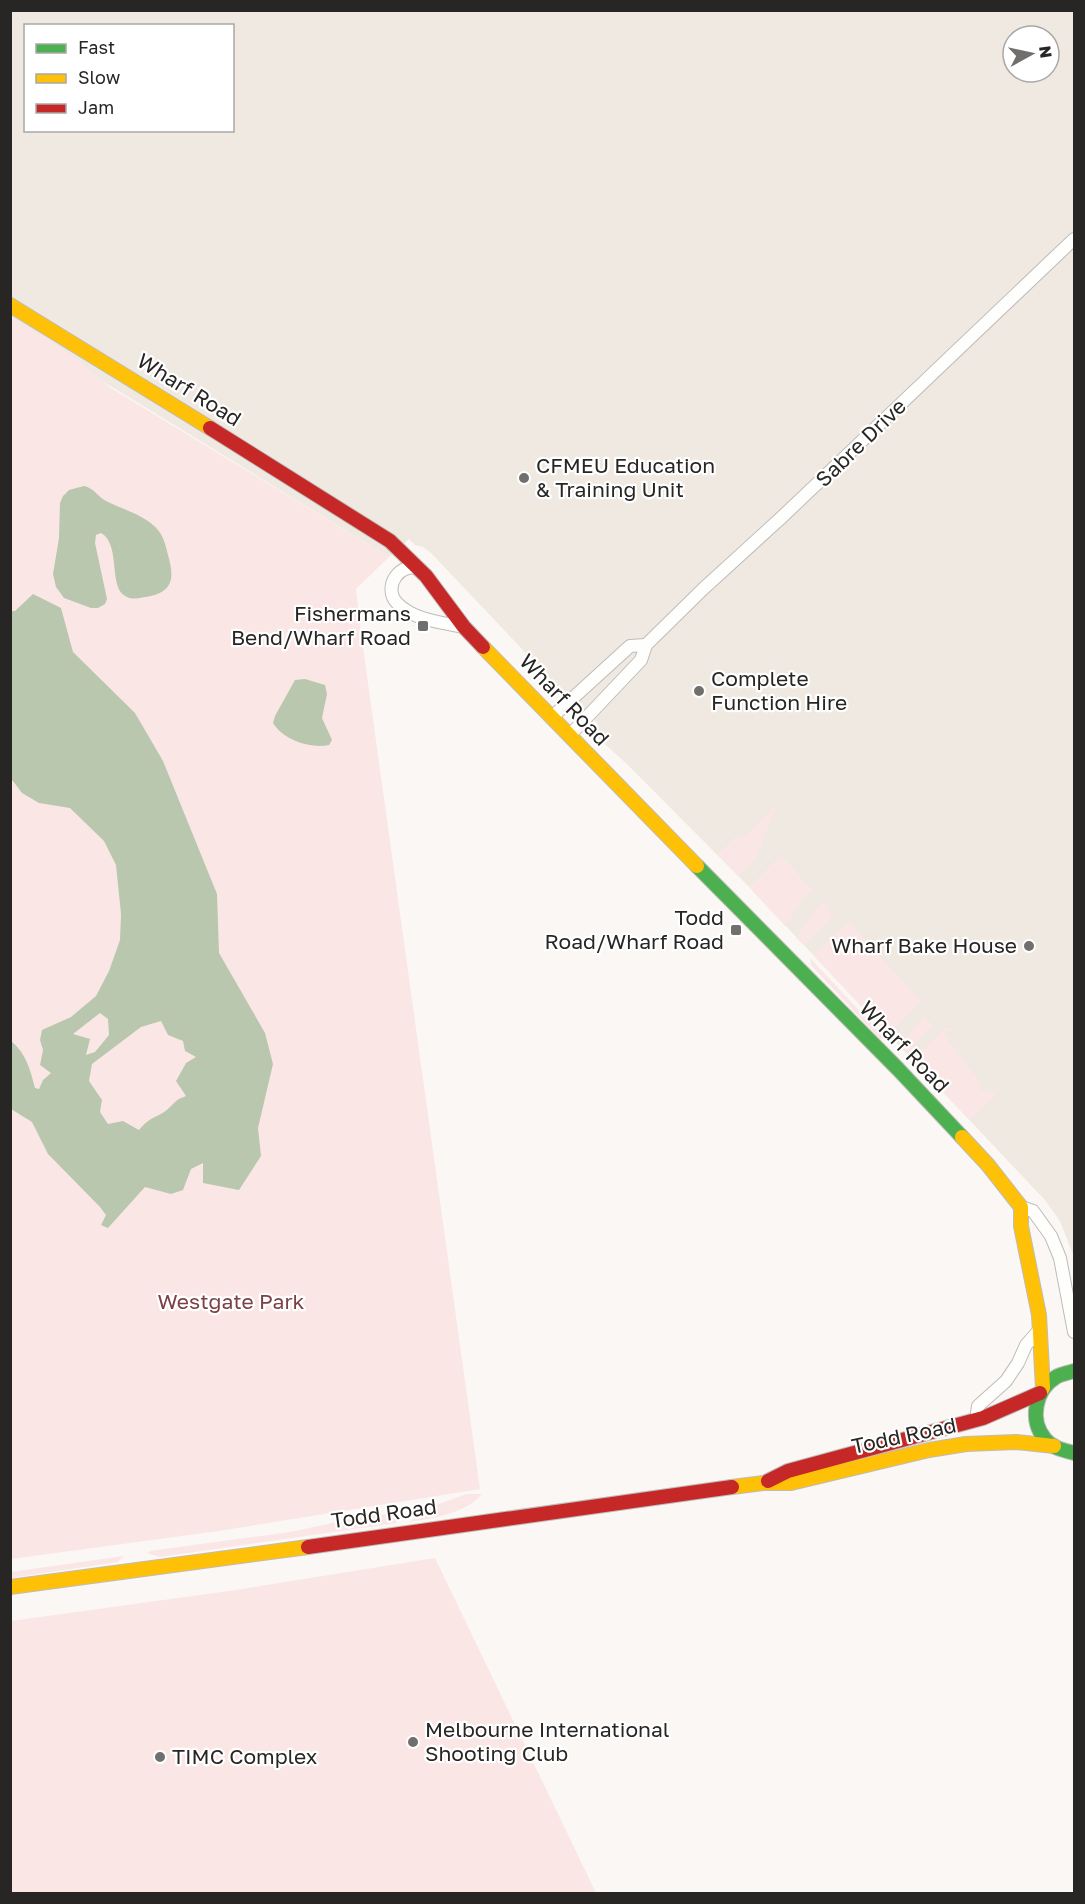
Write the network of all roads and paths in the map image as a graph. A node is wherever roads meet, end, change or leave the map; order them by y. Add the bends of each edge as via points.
1 (1074, 239) edge
2 (10, 305) edge
3 (420, 570) junction
4 (464, 627) junction
5 (646, 645) junction
6 (550, 718) junction
7 (569, 736) junction
8 (1020, 1207) junction
9 (1040, 1329) junction
10 (1074, 1332) edge
11 (1074, 1371) edge
12 (1041, 1390) junction
13 (976, 1420) junction
14 (1054, 1446) junction
15 (1074, 1453) edge
16 (764, 1483) junction
17 (10, 1587) edge

1 - 5 street, Sabre Drive
2 - 3 street, Wharf Road via 385,537
3 - 4 street, Wharf Road
3 - 4 street via 405,568 396,575 392,587 396,602 428,619
4 - 6 street, Wharf Road
5 - 6 street, Sabre Drive via 630,646
5 - 7 street, Sabre Drive via 641,660
6 - 7 street, Wharf Road
7 - 8 street, Wharf Road via 886,1057 988,1165
8 - 9 street
8 - 10 street, Wharf Road via 1032,1211 1055,1246
9 - 12 street
9 - 13 street via 1006,1381 978,1406
11 - 12 street, Todd Road via 1057,1376
12 - 13 street, Todd Road
12 - 14 street via 1036,1422
13 - 16 street, Todd Road via 788,1471
14 - 15 street, Todd Road
14 - 16 street, Todd Road via 1016,1442 966,1444 791,1483
16 - 17 street, Todd Road

